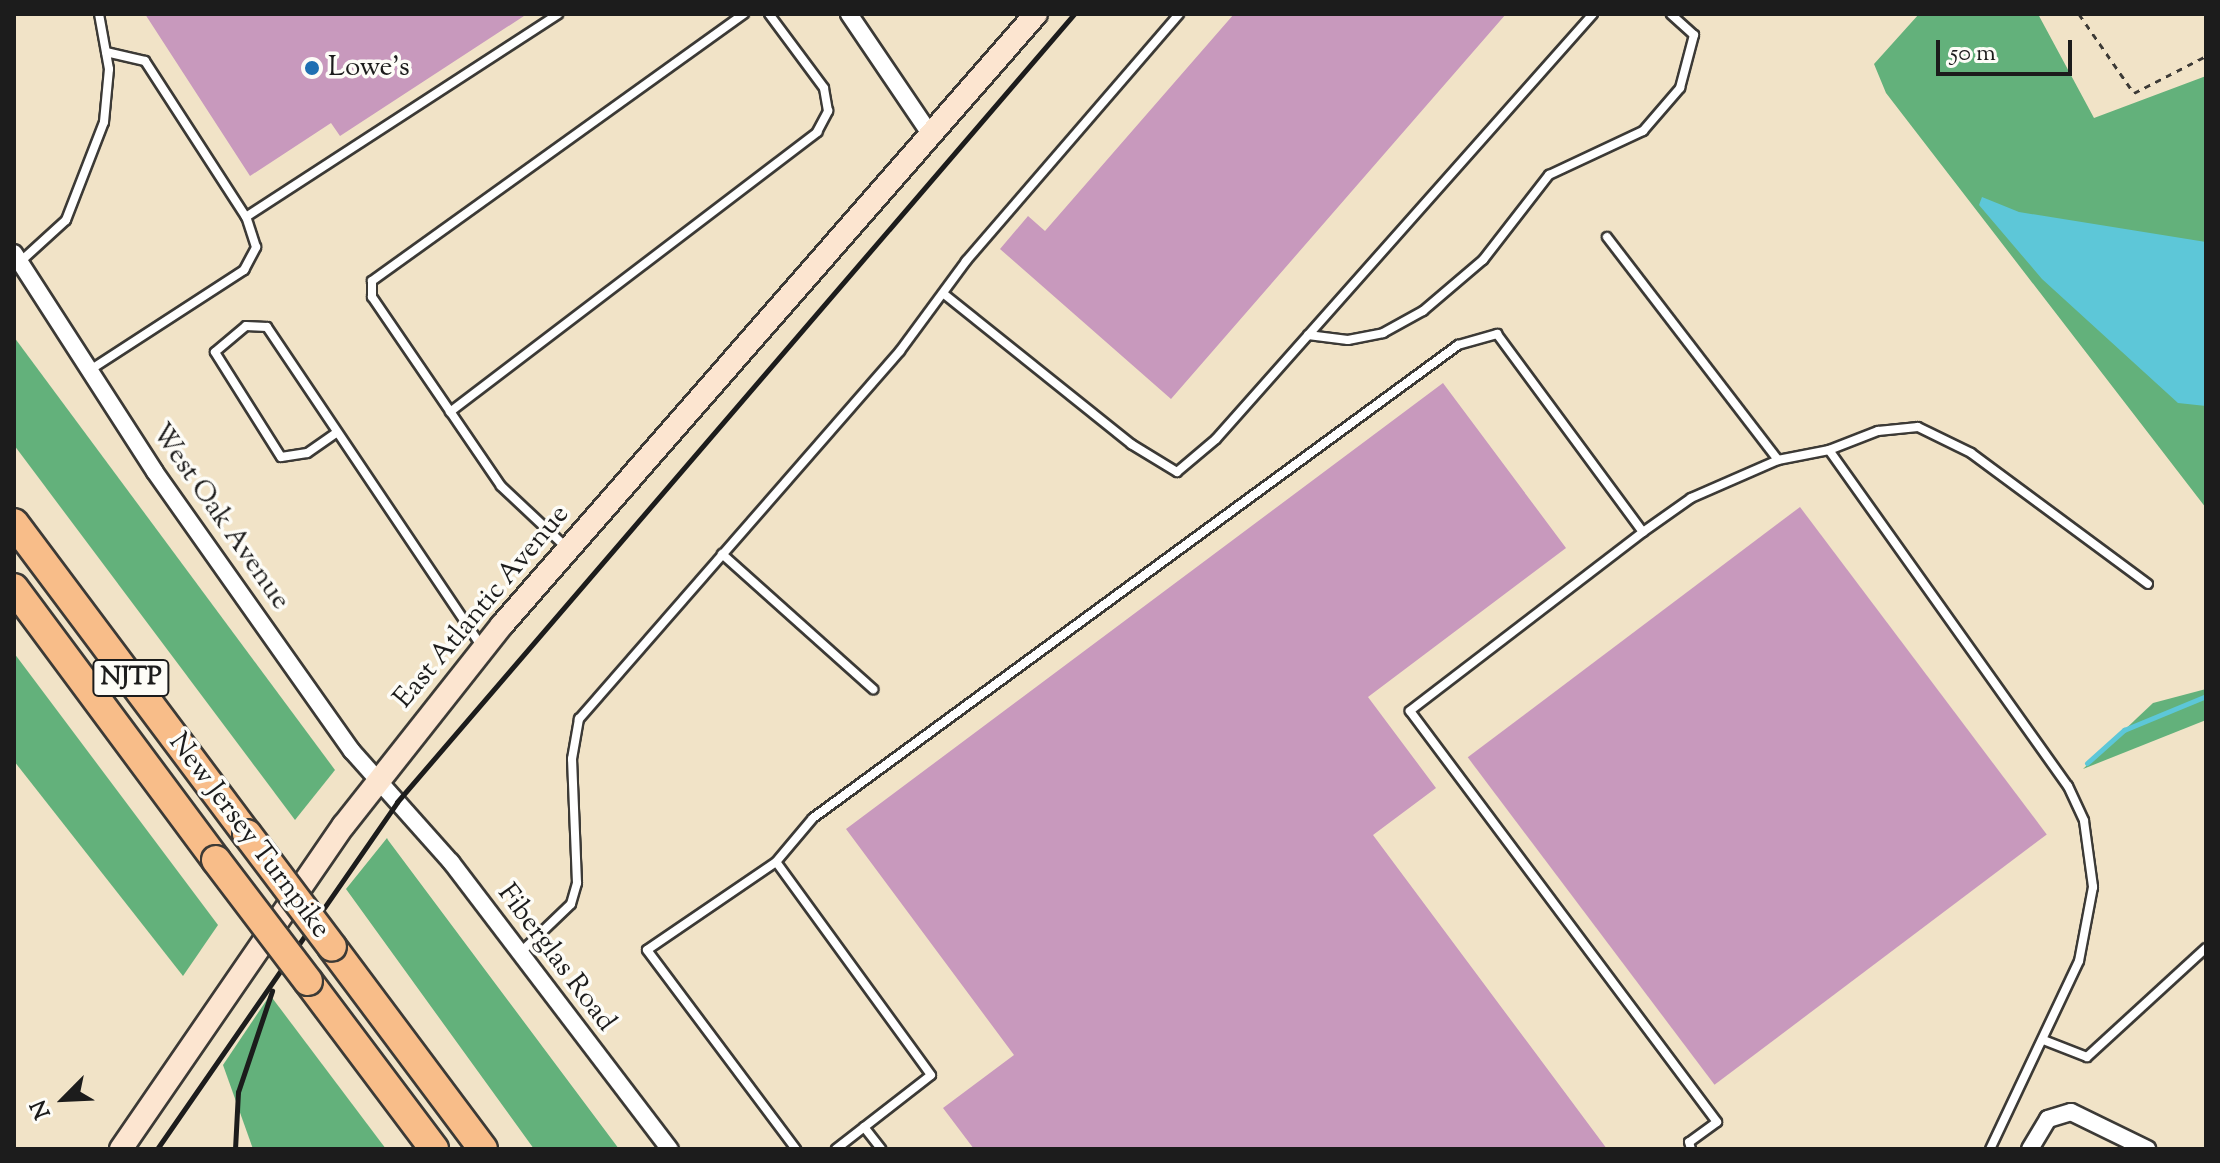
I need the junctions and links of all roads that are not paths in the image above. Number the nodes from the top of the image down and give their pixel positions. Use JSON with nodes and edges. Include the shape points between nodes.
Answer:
{"nodes":[{"id":1,"x":99,"y":14,"type":"edge"},
{"id":2,"x":558,"y":14,"type":"edge"},
{"id":3,"x":744,"y":14,"type":"edge"},
{"id":4,"x":769,"y":14,"type":"edge"},
{"id":5,"x":849,"y":14,"type":"edge"},
{"id":6,"x":1036,"y":14,"type":"edge"},
{"id":7,"x":1179,"y":14,"type":"edge"},
{"id":8,"x":1593,"y":14,"type":"edge"},
{"id":9,"x":1671,"y":14,"type":"edge"},
{"id":10,"x":106,"y":52,"type":"junction"},
{"id":11,"x":931,"y":135,"type":"junction"},
{"id":12,"x":246,"y":217,"type":"junction"},
{"id":13,"x":1607,"y":237,"type":"dead end"},
{"id":14,"x":17,"y":257,"type":"edge"},
{"id":15,"x":944,"y":294,"type":"junction"},
{"id":16,"x":1308,"y":335,"type":"junction"},
{"id":17,"x":90,"y":370,"type":"junction"},
{"id":18,"x":450,"y":412,"type":"junction"},
{"id":19,"x":336,"y":433,"type":"junction"},
{"id":20,"x":1829,"y":450,"type":"junction"},
{"id":21,"x":1778,"y":460,"type":"junction"},
{"id":22,"x":14,"y":523,"type":"edge"},
{"id":23,"x":1643,"y":532,"type":"junction"},
{"id":24,"x":568,"y":549,"type":"junction"},
{"id":25,"x":722,"y":554,"type":"junction"},
{"id":26,"x":2148,"y":584,"type":"dead end"},
{"id":27,"x":14,"y":588,"type":"edge"},
{"id":28,"x":483,"y":648,"type":"junction"},
{"id":29,"x":873,"y":689,"type":"dead end"},
{"id":30,"x":378,"y":781,"type":"junction"},
{"id":31,"x":397,"y":802,"type":"joint"},
{"id":32,"x":776,"y":862,"type":"junction"},
{"id":33,"x":2206,"y":948,"type":"edge"},
{"id":34,"x":520,"y":953,"type":"junction"},
{"id":35,"x":2046,"y":1041,"type":"junction"},
{"id":36,"x":864,"y":1127,"type":"junction"},
{"id":37,"x":121,"y":1149,"type":"edge"},
{"id":38,"x":434,"y":1149,"type":"edge"},
{"id":39,"x":483,"y":1149,"type":"edge"},
{"id":40,"x":670,"y":1149,"type":"edge"},
{"id":41,"x":796,"y":1149,"type":"edge"},
{"id":42,"x":836,"y":1149,"type":"edge"},
{"id":43,"x":881,"y":1149,"type":"edge"},
{"id":44,"x":1691,"y":1149,"type":"edge"},
{"id":45,"x":1990,"y":1149,"type":"edge"},
{"id":46,"x":2030,"y":1149,"type":"edge"},
{"id":47,"x":2147,"y":1149,"type":"edge"}],
"edges":[{"from":1,"to":10,"type":"lane"},
{"from":2,"to":12,"type":"lane"},
{"from":3,"to":18,"type":"lane","via":[[372,281],[372,297]]},
{"from":4,"to":18,"type":"lane","via":[[824,88],[828,111],[817,132]]},
{"from":5,"to":11,"type":"street"},
{"from":6,"to":11,"type":"street","name":"East Atlantic Avenue"},
{"from":7,"to":15,"type":"lane"},
{"from":8,"to":16,"type":"lane"},
{"from":9,"to":16,"type":"lane","via":[[1694,35],[1680,88],[1643,131],[1549,175],[1483,260],[1423,311],[1383,333],[1348,340]]},
{"from":10,"to":12,"type":"lane","via":[[145,61]]},
{"from":10,"to":14,"type":"lane","via":[[104,122],[66,220]]},
{"from":11,"to":24,"type":"street","name":"East Atlantic Avenue"},
{"from":12,"to":17,"type":"lane","via":[[256,247],[244,270]]},
{"from":13,"to":21,"type":"lane"},
{"from":14,"to":17,"type":"street","name":"West Oak Avenue"},
{"from":15,"to":16,"type":"lane","via":[[1131,444],[1177,472],[1216,439]]},
{"from":15,"to":25,"type":"lane"},
{"from":17,"to":30,"type":"street","name":"West Oak Avenue"},
{"from":18,"to":24,"type":"lane","via":[[501,486]]},
{"from":19,"to":19,"type":"lane","via":[[267,327],[246,326],[215,352],[281,457],[307,453]]},
{"from":19,"to":28,"type":"lane"},
{"from":20,"to":21,"type":"lane"},
{"from":20,"to":26,"type":"lane","via":[[1878,431],[1918,427],[1971,453]]},
{"from":20,"to":35,"type":"lane","via":[[2068,786],[2084,821],[2092,847],[2089,925]]},
{"from":21,"to":23,"type":"lane","via":[[1691,498]]},
{"from":22,"to":39,"type":"highway","name":"New Jersey Turnpike","number":"NJTP","bridge":true},
{"from":23,"to":32,"type":"lane","via":[[1497,334],[1482,334],[813,818]]},
{"from":23,"to":44,"type":"lane","via":[[1410,711],[1717,1122],[1689,1142]]},
{"from":24,"to":28,"type":"street","name":"East Atlantic Avenue"},
{"from":25,"to":29,"type":"lane"},
{"from":25,"to":34,"type":"lane","via":[[579,719],[572,759],[577,883],[571,904]]},
{"from":27,"to":38,"type":"highway","name":"New Jersey Turnpike","number":"NJTP","bridge":true},
{"from":28,"to":30,"type":"street","name":"East Atlantic Avenue"},
{"from":30,"to":31,"type":"street","name":"West Oak Avenue"},
{"from":30,"to":37,"type":"street","name":"East Atlantic Avenue"},
{"from":31,"to":34,"type":"street","name":"Fiberglas Road"},
{"from":32,"to":36,"type":"lane","via":[[931,1075]]},
{"from":32,"to":41,"type":"lane","via":[[647,950]]},
{"from":33,"to":35,"type":"lane","via":[[2087,1057]]},
{"from":34,"to":40,"type":"street","name":"Fiberglas Road"},
{"from":35,"to":45,"type":"lane"},
{"from":36,"to":42,"type":"lane"},
{"from":36,"to":43,"type":"lane"},
{"from":46,"to":47,"type":"street","via":[[2043,1124],[2071,1112]]}]}
